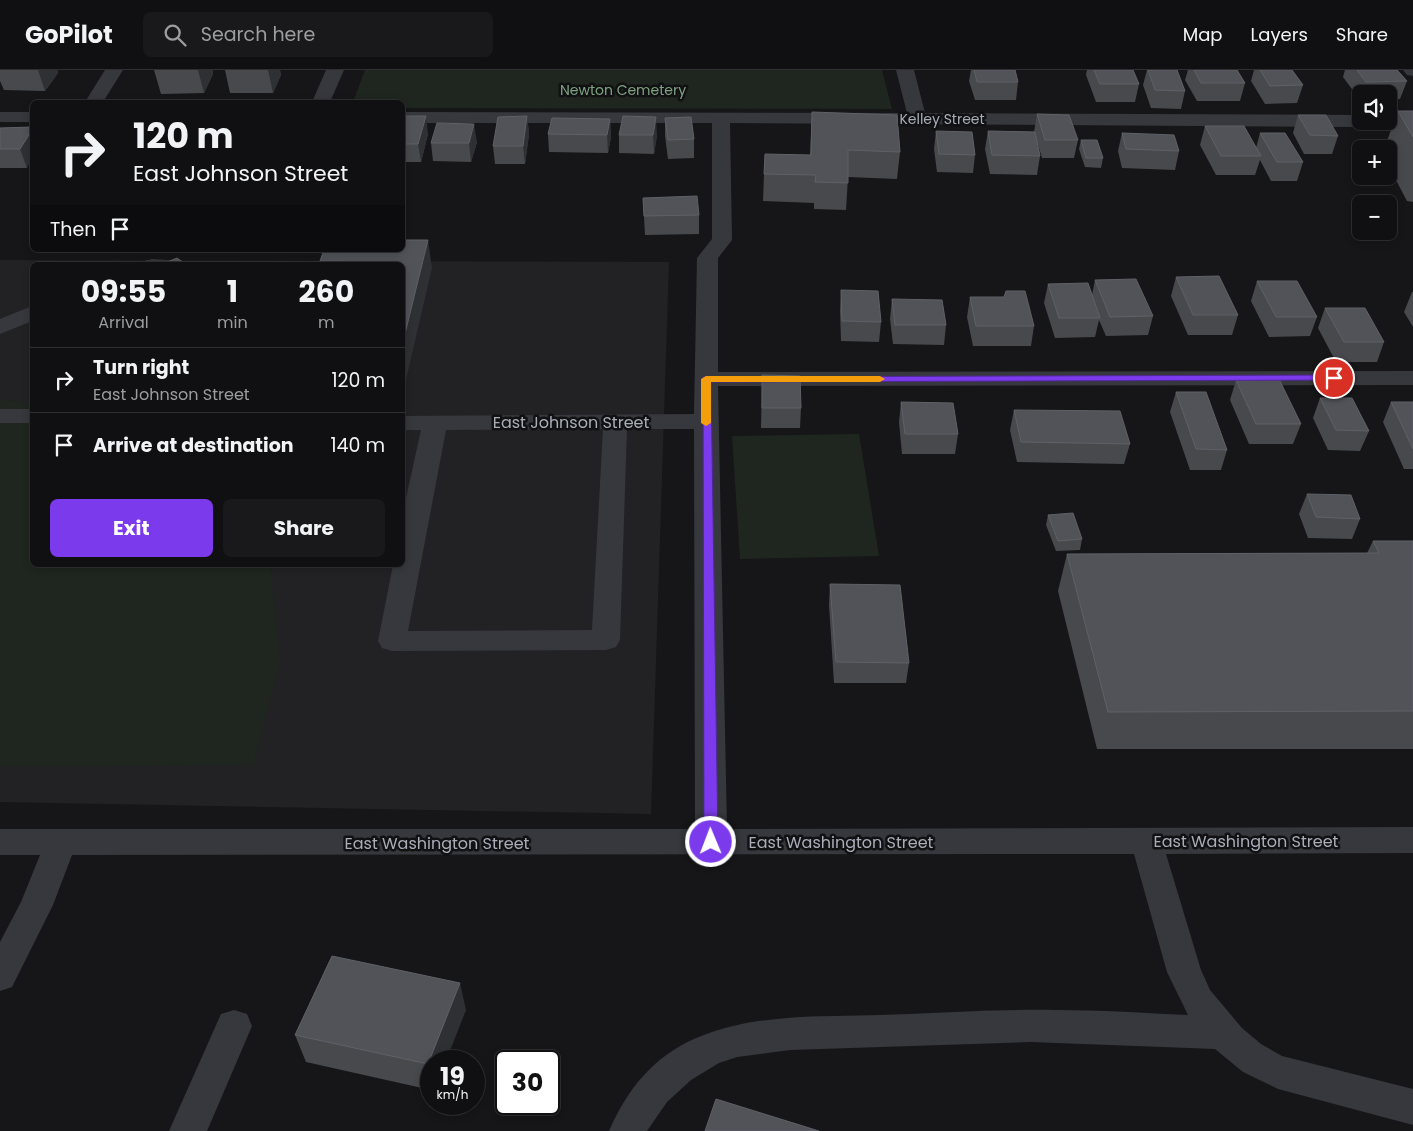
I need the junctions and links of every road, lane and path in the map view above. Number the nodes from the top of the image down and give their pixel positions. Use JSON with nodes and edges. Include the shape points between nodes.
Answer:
{"nodes":[{"id":1,"x":114,"y":70,"type":"edge"},
{"id":2,"x":335,"y":70,"type":"edge"},
{"id":3,"x":905,"y":70,"type":"edge"},
{"id":4,"x":95,"y":100,"type":"edge"},
{"id":5,"x":322,"y":100,"type":"edge"},
{"id":6,"x":0,"y":117,"type":"edge"},
{"id":7,"x":30,"y":117,"type":"edge"},
{"id":8,"x":405,"y":117,"type":"edge"},
{"id":9,"x":720,"y":117,"type":"junction"},
{"id":10,"x":918,"y":120,"type":"junction"},
{"id":11,"x":1352,"y":121,"type":"edge"},
{"id":12,"x":1397,"y":121,"type":"edge"},
{"id":13,"x":1413,"y":121,"type":"edge"},
{"id":14,"x":30,"y":314,"type":"edge"},
{"id":15,"x":0,"y":327,"type":"edge"},
{"id":16,"x":1413,"y":378,"type":"edge"},
{"id":17,"x":706,"y":379,"type":"junction"},
{"id":18,"x":0,"y":416,"type":"edge"},
{"id":19,"x":30,"y":416,"type":"edge"},
{"id":20,"x":706,"y":421,"type":"junction"},
{"id":21,"x":615,"y":422,"type":"junction"},
{"id":22,"x":405,"y":423,"type":"edge"},
{"id":23,"x":436,"y":423,"type":"junction"},
{"id":24,"x":412,"y":487,"type":"edge"},
{"id":25,"x":405,"y":541,"type":"edge"},
{"id":26,"x":402,"y":567,"type":"edge"},
{"id":27,"x":1413,"y":840,"type":"edge"},
{"id":28,"x":1146,"y":841,"type":"junction"},
{"id":29,"x":0,"y":842,"type":"edge"},
{"id":30,"x":61,"y":842,"type":"junction"},
{"id":31,"x":711,"y":842,"type":"junction"},
{"id":32,"x":0,"y":976,"type":"edge"},
{"id":33,"x":234,"y":1026,"type":"dead end"},
{"id":34,"x":1224,"y":1033,"type":"junction"},
{"id":35,"x":1413,"y":1107,"type":"edge"},
{"id":36,"x":188,"y":1131,"type":"edge"},
{"id":37,"x":628,"y":1131,"type":"edge"}],
"edges":[{"from":1,"to":4,"type":"street"},
{"from":2,"to":5,"type":"street"},
{"from":3,"to":10,"type":"street"},
{"from":6,"to":7,"type":"street"},
{"from":8,"to":9,"type":"street","name":"Kelley Street"},
{"from":9,"to":10,"type":"street","name":"Kelley Street"},
{"from":9,"to":17,"type":"street","via":[[722,240],[708,258]]},
{"from":10,"to":11,"type":"street","name":"Kelley Street"},
{"from":12,"to":13,"type":"street"},
{"from":14,"to":15,"type":"street"},
{"from":16,"to":17,"type":"street"},
{"from":17,"to":20,"type":"street"},
{"from":18,"to":19,"type":"street"},
{"from":20,"to":21,"type":"street","name":"East Johnson Street"},
{"from":20,"to":31,"type":"street"},
{"from":21,"to":23,"type":"street","name":"East Johnson Street"},
{"from":21,"to":26,"type":"street","via":[[606,640],[392,642]]},
{"from":22,"to":23,"type":"street","name":"East Johnson Street"},
{"from":23,"to":24,"type":"street"},
{"from":24,"to":25,"type":"street"},
{"from":27,"to":28,"type":"street","name":"East Washington Street"},
{"from":28,"to":31,"type":"street","name":"East Washington Street"},
{"from":28,"to":34,"type":"street","via":[[1184,972],[1198,1001]]},
{"from":29,"to":30,"type":"street","name":"East Washington Street"},
{"from":30,"to":31,"type":"street","name":"East Washington Street"},
{"from":30,"to":32,"type":"street","via":[[36,905]]},
{"from":33,"to":36,"type":"street"},
{"from":34,"to":35,"type":"street","via":[[1239,1049],[1278,1072]]},
{"from":34,"to":37,"type":"street","via":[[1033,1026],[747,1039],[723,1044],[680,1066],[644,1101]]}]}
